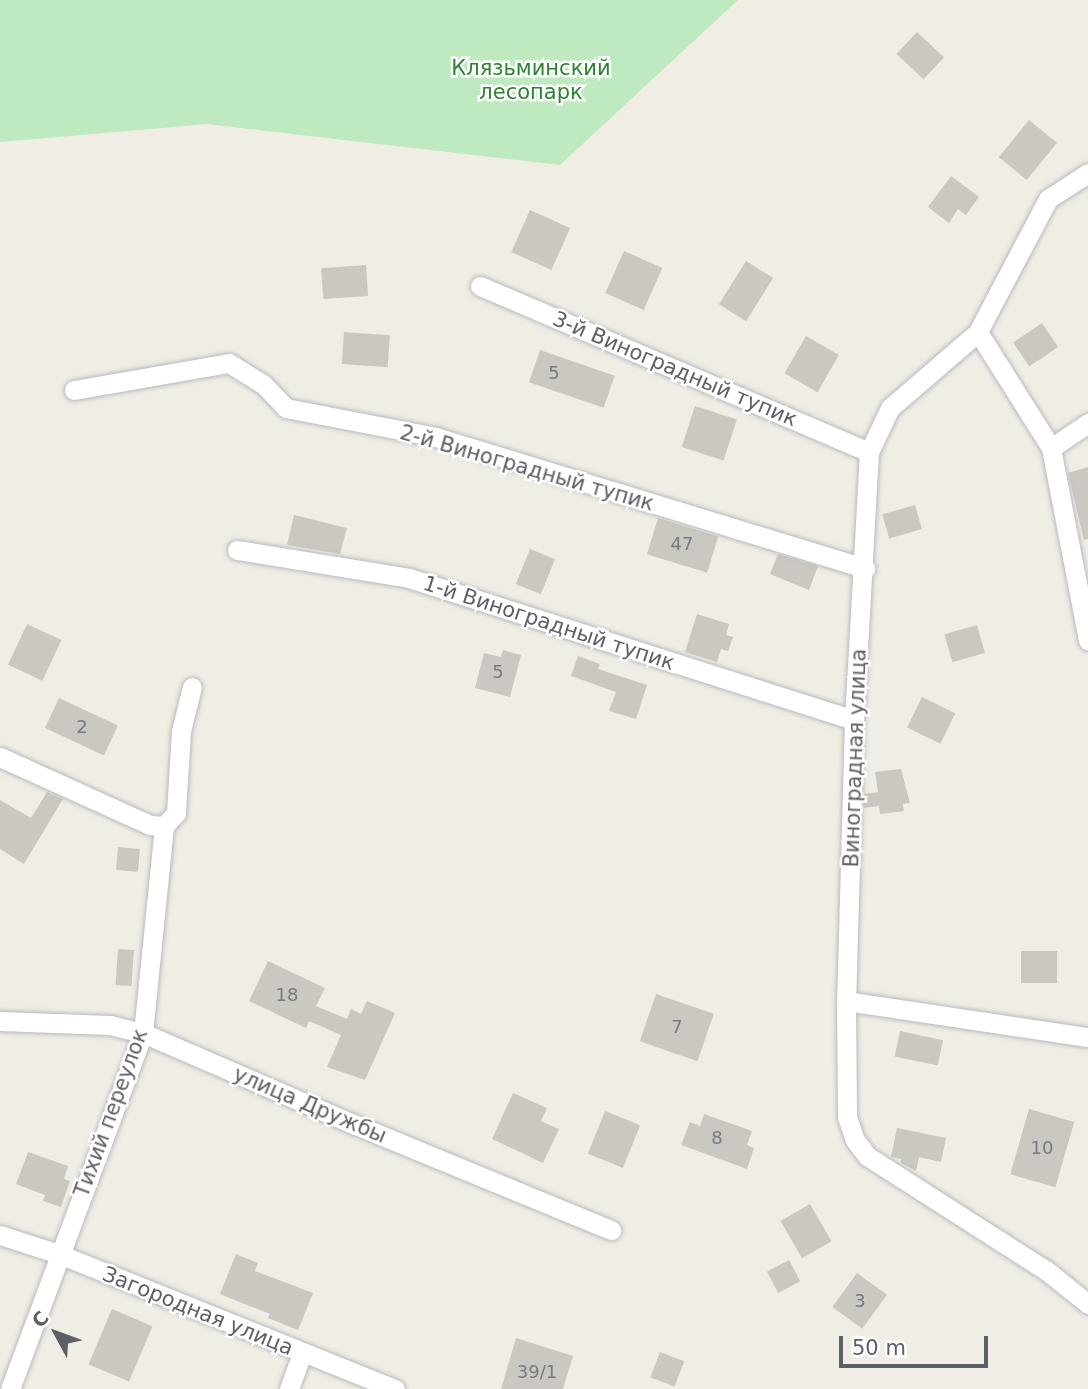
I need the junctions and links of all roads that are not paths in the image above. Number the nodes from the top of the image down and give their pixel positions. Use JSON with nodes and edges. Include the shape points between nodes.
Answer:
{"nodes":[{"id":1,"x":1088,"y":173,"type":"edge"},
{"id":2,"x":480,"y":286,"type":"dead end"},
{"id":3,"x":978,"y":332,"type":"junction"},
{"id":4,"x":74,"y":390,"type":"dead end"},
{"id":5,"x":1088,"y":423,"type":"edge"},
{"id":6,"x":1051,"y":449,"type":"junction"},
{"id":7,"x":870,"y":452,"type":"junction"},
{"id":8,"x":237,"y":550,"type":"dead end"},
{"id":9,"x":865,"y":568,"type":"junction"},
{"id":10,"x":1084,"y":589,"type":"edge"},
{"id":11,"x":1088,"y":640,"type":"edge"},
{"id":12,"x":192,"y":687,"type":"dead end"},
{"id":13,"x":855,"y":720,"type":"junction"},
{"id":14,"x":0,"y":757,"type":"edge"},
{"id":15,"x":164,"y":826,"type":"junction"},
{"id":16,"x":846,"y":1001,"type":"junction"},
{"id":17,"x":0,"y":1021,"type":"edge"},
{"id":18,"x":143,"y":1033,"type":"junction"},
{"id":19,"x":1088,"y":1037,"type":"edge"},
{"id":20,"x":611,"y":1230,"type":"dead end"},
{"id":21,"x":0,"y":1235,"type":"edge"},
{"id":22,"x":59,"y":1254,"type":"junction"},
{"id":23,"x":1088,"y":1304,"type":"edge"},
{"id":24,"x":302,"y":1353,"type":"junction"},
{"id":25,"x":10,"y":1389,"type":"edge"},
{"id":26,"x":289,"y":1389,"type":"edge"},
{"id":27,"x":395,"y":1389,"type":"edge"}],
"edges":[{"from":1,"to":3,"type":"street","name":"Виноградная улица","via":[[1048,198]]},
{"from":2,"to":7,"type":"street","name":"3-й Виноградный тупик"},
{"from":3,"to":6,"type":"street"},
{"from":3,"to":7,"type":"street","name":"Виноградная улица","via":[[890,408]]},
{"from":4,"to":9,"type":"street","name":"2-й Виноградный тупик","via":[[229,363],[263,384],[286,408],[436,437]]},
{"from":5,"to":6,"type":"street"},
{"from":6,"to":10,"type":"street"},
{"from":7,"to":9,"type":"street","name":"Виноградная улица"},
{"from":8,"to":13,"type":"street","name":"1-й Виноградный тупик","via":[[409,578]]},
{"from":9,"to":13,"type":"street","name":"Виноградная улица"},
{"from":10,"to":11,"type":"street"},
{"from":12,"to":15,"type":"street","name":"Тихий переулок","via":[[181,731],[176,813]]},
{"from":13,"to":16,"type":"street","name":"Виноградная улица"},
{"from":14,"to":15,"type":"street","via":[[150,825]]},
{"from":15,"to":18,"type":"street","name":"Тихий переулок"},
{"from":16,"to":19,"type":"street"},
{"from":16,"to":23,"type":"street","name":"Виноградная улица","via":[[847,1117],[867,1156],[1047,1271]]},
{"from":17,"to":18,"type":"street","name":"улица Дружбы","via":[[110,1025]]},
{"from":18,"to":20,"type":"street","name":"улица Дружбы"},
{"from":18,"to":22,"type":"street","name":"Тихий переулок"},
{"from":21,"to":22,"type":"street","name":"Загородная улица"},
{"from":22,"to":24,"type":"street","name":"Загородная улица"},
{"from":22,"to":25,"type":"street","name":"Тихий переулок"},
{"from":24,"to":26,"type":"street"},
{"from":24,"to":27,"type":"street","name":"Загородная улица"}]}
